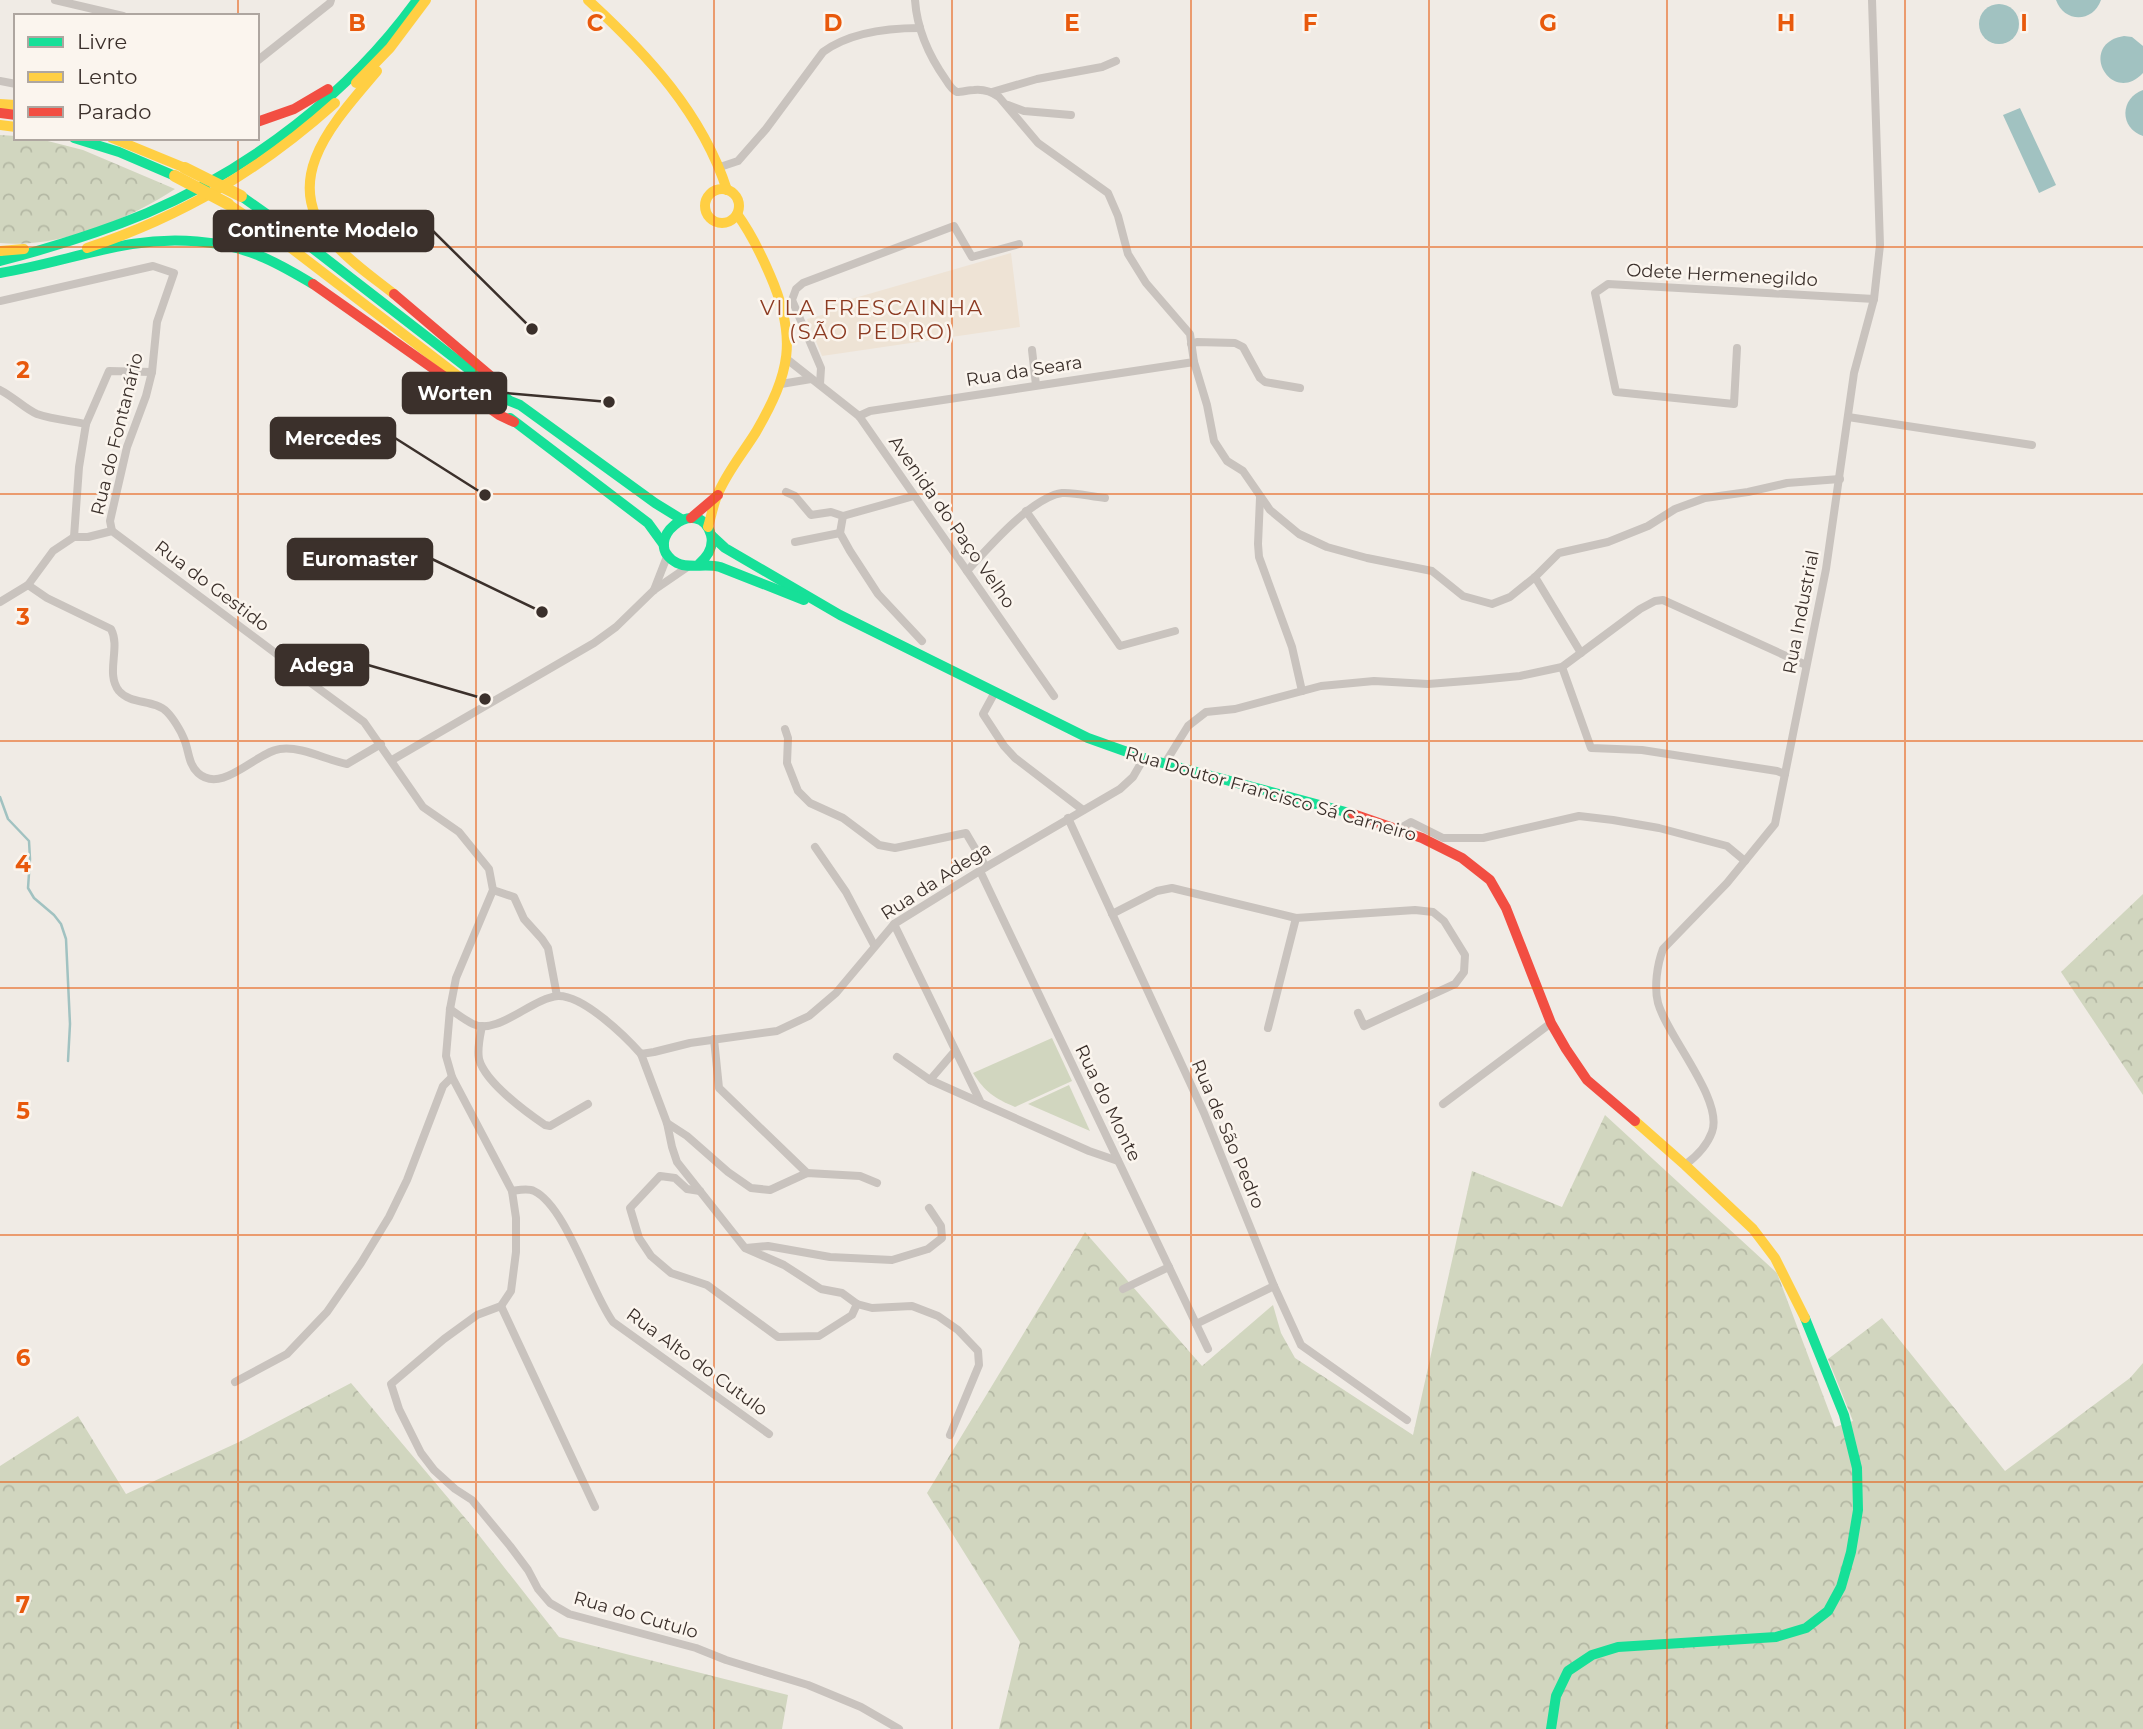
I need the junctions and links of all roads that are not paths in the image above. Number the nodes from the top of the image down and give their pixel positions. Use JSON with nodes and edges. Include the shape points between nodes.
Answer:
{"nodes":[{"id":1,"x":55,"y":0,"type":"edge"},
{"id":2,"x":331,"y":0,"type":"edge"},
{"id":3,"x":417,"y":0,"type":"edge"},
{"id":4,"x":426,"y":0,"type":"edge"},
{"id":5,"x":588,"y":0,"type":"edge"},
{"id":6,"x":915,"y":0,"type":"edge"},
{"id":7,"x":1872,"y":0,"type":"edge"},
{"id":8,"x":114,"y":14,"type":"edge"},
{"id":9,"x":920,"y":28,"type":"junction"},
{"id":10,"x":390,"y":48,"type":"junction"},
{"id":11,"x":259,"y":50,"type":"edge"},
{"id":12,"x":271,"y":50,"type":"junction"},
{"id":13,"x":259,"y":59,"type":"edge"},
{"id":14,"x":1116,"y":61,"type":"dead end"},
{"id":15,"x":342,"y":85,"type":"junction"},
{"id":16,"x":992,"y":92,"type":"junction"},
{"id":17,"x":1005,"y":104,"type":"junction"},
{"id":18,"x":1071,"y":115,"type":"dead end"},
{"id":19,"x":259,"y":122,"type":"edge"},
{"id":20,"x":80,"y":140,"type":"edge"},
{"id":21,"x":116,"y":140,"type":"edge"},
{"id":22,"x":720,"y":167,"type":"junction"},
{"id":23,"x":180,"y":172,"type":"junction"},
{"id":24,"x":727,"y":190,"type":"junction"},
{"id":25,"x":713,"y":192,"type":"junction"},
{"id":26,"x":737,"y":214,"type":"junction"},
{"id":27,"x":723,"y":223,"type":"junction"},
{"id":28,"x":752,"y":237,"type":"junction"},
{"id":29,"x":1019,"y":244,"type":"dead end"},
{"id":30,"x":0,"y":251,"type":"edge"},
{"id":31,"x":38,"y":252,"type":"junction"},
{"id":32,"x":0,"y":261,"type":"edge"},
{"id":33,"x":24,"y":269,"type":"junction"},
{"id":34,"x":0,"y":274,"type":"edge"},
{"id":35,"x":1874,"y":299,"type":"junction"},
{"id":36,"x":0,"y":300,"type":"edge"},
{"id":37,"x":1191,"y":344,"type":"junction"},
{"id":38,"x":1737,"y":348,"type":"dead end"},
{"id":39,"x":1032,"y":350,"type":"dead end"},
{"id":40,"x":788,"y":360,"type":"junction"},
{"id":41,"x":1194,"y":362,"type":"junction"},
{"id":42,"x":152,"y":372,"type":"junction"},
{"id":43,"x":811,"y":379,"type":"junction"},
{"id":44,"x":781,"y":384,"type":"junction"},
{"id":45,"x":820,"y":384,"type":"junction"},
{"id":46,"x":1037,"y":385,"type":"junction"},
{"id":47,"x":1300,"y":388,"type":"dead end"},
{"id":48,"x":0,"y":390,"type":"edge"},
{"id":49,"x":520,"y":405,"type":"junction"},
{"id":50,"x":859,"y":416,"type":"junction"},
{"id":51,"x":1849,"y":417,"type":"junction"},
{"id":52,"x":514,"y":422,"type":"junction"},
{"id":53,"x":86,"y":424,"type":"junction"},
{"id":54,"x":2032,"y":445,"type":"dead end"},
{"id":55,"x":1840,"y":479,"type":"junction"},
{"id":56,"x":786,"y":492,"type":"dead end"},
{"id":57,"x":718,"y":495,"type":"junction"},
{"id":58,"x":914,"y":496,"type":"junction"},
{"id":59,"x":1260,"y":496,"type":"junction"},
{"id":60,"x":1105,"y":498,"type":"dead end"},
{"id":61,"x":1026,"y":511,"type":"junction"},
{"id":62,"x":843,"y":516,"type":"junction"},
{"id":63,"x":686,"y":518,"type":"junction"},
{"id":64,"x":112,"y":531,"type":"junction"},
{"id":65,"x":710,"y":532,"type":"junction"},
{"id":66,"x":840,"y":533,"type":"junction"},
{"id":67,"x":74,"y":537,"type":"junction"},
{"id":68,"x":795,"y":542,"type":"dead end"},
{"id":69,"x":666,"y":549,"type":"junction"},
{"id":70,"x":694,"y":565,"type":"junction"},
{"id":71,"x":967,"y":571,"type":"junction"},
{"id":72,"x":1535,"y":577,"type":"junction"},
{"id":73,"x":28,"y":585,"type":"junction"},
{"id":74,"x":654,"y":590,"type":"junction"},
{"id":75,"x":0,"y":602,"type":"edge"},
{"id":76,"x":840,"y":615,"type":"junction"},
{"id":77,"x":1175,"y":631,"type":"dead end"},
{"id":78,"x":922,"y":641,"type":"dead end"},
{"id":79,"x":1581,"y":653,"type":"junction"},
{"id":80,"x":1806,"y":665,"type":"junction"},
{"id":81,"x":1562,"y":667,"type":"junction"},
{"id":82,"x":1302,"y":691,"type":"junction"},
{"id":83,"x":995,"y":692,"type":"junction"},
{"id":84,"x":1054,"y":696,"type":"dead end"},
{"id":85,"x":785,"y":729,"type":"dead end"},
{"id":86,"x":381,"y":744,"type":"junction"},
{"id":87,"x":1144,"y":758,"type":"junction"},
{"id":88,"x":392,"y":760,"type":"junction"},
{"id":89,"x":1165,"y":763,"type":"junction"},
{"id":90,"x":1785,"y":774,"type":"junction"},
{"id":91,"x":1083,"y":810,"type":"junction"},
{"id":92,"x":1068,"y":818,"type":"junction"},
{"id":93,"x":1399,"y":830,"type":"junction"},
{"id":94,"x":815,"y":847,"type":"dead end"},
{"id":95,"x":1745,"y":861,"type":"junction"},
{"id":96,"x":983,"y":869,"type":"junction"},
{"id":97,"x":493,"y":890,"type":"junction"},
{"id":98,"x":1112,"y":914,"type":"junction"},
{"id":99,"x":1296,"y":918,"type":"junction"},
{"id":100,"x":894,"y":924,"type":"junction"},
{"id":101,"x":874,"y":945,"type":"junction"},
{"id":102,"x":557,"y":996,"type":"junction"},
{"id":103,"x":450,"y":1009,"type":"junction"},
{"id":104,"x":1357,"y":1013,"type":"dead end"},
{"id":105,"x":1550,"y":1023,"type":"junction"},
{"id":106,"x":482,"y":1026,"type":"junction"},
{"id":107,"x":1268,"y":1028,"type":"dead end"},
{"id":108,"x":714,"y":1039,"type":"junction"},
{"id":109,"x":954,"y":1052,"type":"junction"},
{"id":110,"x":641,"y":1054,"type":"junction"},
{"id":111,"x":897,"y":1057,"type":"dead end"},
{"id":112,"x":452,"y":1077,"type":"junction"},
{"id":113,"x":930,"y":1080,"type":"junction"},
{"id":114,"x":981,"y":1103,"type":"junction"},
{"id":115,"x":588,"y":1104,"type":"dead end"},
{"id":116,"x":1443,"y":1104,"type":"dead end"},
{"id":117,"x":667,"y":1123,"type":"junction"},
{"id":118,"x":1118,"y":1161,"type":"junction"},
{"id":119,"x":1685,"y":1165,"type":"junction"},
{"id":120,"x":807,"y":1172,"type":"junction"},
{"id":121,"x":877,"y":1183,"type":"dead end"},
{"id":122,"x":512,"y":1191,"type":"junction"},
{"id":123,"x":700,"y":1191,"type":"junction"},
{"id":124,"x":929,"y":1208,"type":"dead end"},
{"id":125,"x":745,"y":1248,"type":"junction"},
{"id":126,"x":1169,"y":1267,"type":"junction"},
{"id":127,"x":1274,"y":1286,"type":"junction"},
{"id":128,"x":1123,"y":1289,"type":"dead end"},
{"id":129,"x":857,"y":1304,"type":"junction"},
{"id":130,"x":501,"y":1306,"type":"junction"},
{"id":131,"x":1196,"y":1324,"type":"junction"},
{"id":132,"x":1208,"y":1349,"type":"dead end"},
{"id":133,"x":235,"y":1382,"type":"dead end"},
{"id":134,"x":1407,"y":1420,"type":"dead end"},
{"id":135,"x":769,"y":1434,"type":"dead end"},
{"id":136,"x":950,"y":1435,"type":"dead end"},
{"id":137,"x":595,"y":1507,"type":"dead end"},
{"id":138,"x":899,"y":1729,"type":"edge"},
{"id":139,"x":1551,"y":1729,"type":"edge"}],
"edges":[{"from":1,"to":8,"type":"street"},
{"from":2,"to":12,"type":"street"},
{"from":3,"to":15,"type":"main road"},
{"from":4,"to":10,"type":"main road"},
{"from":5,"to":22,"type":"main road","via":[[673,89]]},
{"from":6,"to":9,"type":"street"},
{"from":7,"to":35,"type":"street","name":"Rua Industrial","via":[[1880,245]]},
{"from":9,"to":16,"type":"street","via":[[933,62],[953,89]]},
{"from":9,"to":22,"type":"street","via":[[876,31],[823,52],[738,161]]},
{"from":10,"to":33,"type":"main road","via":[[303,131],[239,177],[143,228]]},
{"from":10,"to":49,"type":"main road","via":[[387,59],[323,141],[311,166],[309,193],[316,219],[333,243],[515,396]]},
{"from":11,"to":12,"type":"street"},
{"from":12,"to":13,"type":"street"},
{"from":14,"to":16,"type":"street"},
{"from":15,"to":19,"type":"main road","via":[[282,116]]},
{"from":15,"to":31,"type":"main road","via":[[288,131],[186,196],[129,222]]},
{"from":16,"to":17,"type":"street"},
{"from":17,"to":18,"type":"street","via":[[1024,111]]},
{"from":17,"to":37,"type":"street","via":[[1038,143],[1108,193],[1128,254],[1146,283],[1190,334]]},
{"from":20,"to":23,"type":"main road"},
{"from":21,"to":23,"type":"main road"},
{"from":22,"to":24,"type":"main road"},
{"from":22,"to":25,"type":"main road"},
{"from":23,"to":49,"type":"main road","bridge":true,"via":[[240,196]]},
{"from":23,"to":52,"type":"main road","bridge":true,"via":[[274,235]]},
{"from":24,"to":25,"type":"main road"},
{"from":24,"to":26,"type":"main road","via":[[737,200]]},
{"from":25,"to":27,"type":"main road","via":[[706,201],[706,212]]},
{"from":26,"to":27,"type":"main road"},
{"from":26,"to":28,"type":"main road"},
{"from":27,"to":28,"type":"main road"},
{"from":28,"to":40,"type":"main road","via":[[783,306],[789,328]]},
{"from":29,"to":45,"type":"street","via":[[972,257],[954,226],[803,283],[792,300],[821,368]]},
{"from":30,"to":31,"type":"main road"},
{"from":31,"to":32,"type":"main road"},
{"from":33,"to":34,"type":"main road"},
{"from":33,"to":52,"type":"main road","via":[[165,241],[214,243],[260,256],[312,283]]},
{"from":35,"to":38,"type":"street","name":"Odete Hermenegildo","via":[[1608,285],[1595,293],[1616,392],[1734,404]]},
{"from":35,"to":51,"type":"street","name":"Rua Industrial","via":[[1854,373]]},
{"from":36,"to":42,"type":"street","name":"Rua do Fontanário","via":[[153,266],[174,273],[156,322]]},
{"from":37,"to":41,"type":"street"},
{"from":37,"to":47,"type":"street","via":[[1235,343],[1265,382]]},
{"from":39,"to":46,"type":"street"},
{"from":40,"to":43,"type":"street","name":"Avenida do Paço Velho"},
{"from":40,"to":44,"type":"main road"},
{"from":41,"to":46,"type":"street","name":"Rua da Seara"},
{"from":41,"to":59,"type":"street","via":[[1214,441]]},
{"from":42,"to":53,"type":"street","via":[[109,371]]},
{"from":42,"to":64,"type":"street","name":"Rua do Fontanário","via":[[127,447],[110,521]]},
{"from":43,"to":44,"type":"street"},
{"from":43,"to":45,"type":"street","name":"Avenida do Paço Velho"},
{"from":44,"to":57,"type":"main road"},
{"from":45,"to":50,"type":"street","name":"Avenida do Paço Velho"},
{"from":46,"to":50,"type":"street","name":"Rua da Seara"},
{"from":48,"to":53,"type":"street","via":[[40,415]]},
{"from":49,"to":63,"type":"main road","via":[[655,503]]},
{"from":50,"to":58,"type":"street","name":"Avenida do Paço Velho"},
{"from":51,"to":54,"type":"street"},
{"from":51,"to":55,"type":"street","name":"Rua Industrial"},
{"from":52,"to":69,"type":"main road","via":[[648,523]]},
{"from":53,"to":67,"type":"street"},
{"from":55,"to":72,"type":"street","via":[[1705,498],[1608,542],[1559,553]]},
{"from":55,"to":80,"type":"street","name":"Rua Industrial"},
{"from":56,"to":62,"type":"street","via":[[811,514]]},
{"from":57,"to":63,"type":"main road"},
{"from":57,"to":65,"type":"main road"},
{"from":58,"to":62,"type":"street"},
{"from":58,"to":71,"type":"street","name":"Avenida do Paço Velho"},
{"from":59,"to":72,"type":"street","via":[[1299,534],[1327,547],[1432,571],[1463,596],[1477,601],[1492,604],[1510,597]]},
{"from":59,"to":82,"type":"street","via":[[1259,557],[1292,647]]},
{"from":60,"to":61,"type":"street","via":[[1061,493]]},
{"from":61,"to":71,"type":"street"},
{"from":61,"to":77,"type":"street","via":[[1120,646]]},
{"from":62,"to":66,"type":"street"},
{"from":63,"to":65,"type":"main road","via":[[698,519]]},
{"from":63,"to":69,"type":"main road","via":[[668,529]]},
{"from":64,"to":67,"type":"street"},
{"from":64,"to":86,"type":"street","name":"Rua do Gestido","via":[[364,722]]},
{"from":65,"to":70,"type":"main road","via":[[710,552]]},
{"from":65,"to":76,"type":"main road","name":"Rua Doutor Francisco Sá Carneiro","via":[[725,548]]},
{"from":66,"to":68,"type":"street"},
{"from":66,"to":78,"type":"street","via":[[878,594]]},
{"from":67,"to":73,"type":"street","via":[[54,551]]},
{"from":69,"to":70,"type":"main road","via":[[677,563]]},
{"from":69,"to":74,"type":"street"},
{"from":70,"to":74,"type":"street"},
{"from":70,"to":76,"type":"main road","name":"Rua Doutor Francisco Sá Carneiro","via":[[717,566]]},
{"from":71,"to":84,"type":"street","name":"Avenida do Paço Velho"},
{"from":72,"to":79,"type":"street"},
{"from":73,"to":75,"type":"street"},
{"from":73,"to":86,"type":"street","via":[[111,629],[115,637],[113,676],[119,691],[167,712],[184,738],[191,763],[210,779],[222,778],[279,749],[347,764]]},
{"from":74,"to":88,"type":"street","via":[[594,643]]},
{"from":76,"to":83,"type":"main road","name":"Rua Doutor Francisco Sá Carneiro"},
{"from":79,"to":80,"type":"street","via":[[1640,609],[1663,600]]},
{"from":79,"to":81,"type":"street"},
{"from":80,"to":90,"type":"street","name":"Rua Industrial"},
{"from":81,"to":82,"type":"street","via":[[1479,680],[1428,684],[1374,681]]},
{"from":81,"to":90,"type":"street","via":[[1591,748],[1642,750]]},
{"from":82,"to":89,"type":"street","via":[[1206,712],[1188,726]]},
{"from":83,"to":87,"type":"main road","name":"Rua Doutor Francisco Sá Carneiro","via":[[1088,738]]},
{"from":83,"to":91,"type":"street","via":[[983,714],[1004,746]]},
{"from":85,"to":96,"type":"street","name":"Rua do Monte","via":[[787,763],[797,791],[810,803],[843,818],[879,845],[894,848],[966,833]]},
{"from":86,"to":88,"type":"street","name":"Rua do Gestido"},
{"from":87,"to":89,"type":"main road","name":"Rua Doutor Francisco Sá Carneiro"},
{"from":87,"to":91,"type":"street","name":"Rua da Adega","via":[[1120,789]]},
{"from":88,"to":97,"type":"street","via":[[423,807],[459,832],[489,869]]},
{"from":89,"to":93,"type":"main road","name":"Rua Doutor Francisco Sá Carneiro"},
{"from":90,"to":95,"type":"street","name":"Rua Industrial","via":[[1775,824]]},
{"from":91,"to":92,"type":"street","name":"Rua da Adega"},
{"from":92,"to":96,"type":"street","name":"Rua da Adega"},
{"from":92,"to":98,"type":"street","name":"Rua de São Pedro"},
{"from":93,"to":95,"type":"street","via":[[1411,822],[1443,838],[1483,838],[1579,816],[1695,836],[1727,846]]},
{"from":93,"to":105,"type":"main road","name":"Rua Doutor Francisco Sá Carneiro","via":[[1462,858],[1490,880],[1506,908]]},
{"from":94,"to":101,"type":"street"},
{"from":95,"to":119,"type":"street","name":"Rua Industrial","via":[[1660,957],[1656,984],[1662,1015],[1713,1110],[1713,1130],[1702,1151]]},
{"from":96,"to":100,"type":"street","name":"Rua da Adega"},
{"from":96,"to":118,"type":"street","name":"Rua do Monte"},
{"from":97,"to":102,"type":"street","via":[[514,897],[524,919],[548,948]]},
{"from":97,"to":103,"type":"street","via":[[456,978]]},
{"from":98,"to":99,"type":"street","via":[[1172,888]]},
{"from":98,"to":127,"type":"street","name":"Rua de São Pedro","via":[[1204,1113]]},
{"from":99,"to":104,"type":"street","via":[[1415,910],[1433,912],[1444,920],[1465,955],[1464,972],[1455,984],[1364,1026]]},
{"from":99,"to":107,"type":"street"},
{"from":100,"to":101,"type":"street","name":"Rua da Adega"},
{"from":100,"to":109,"type":"street"},
{"from":101,"to":108,"type":"street","name":"Rua da Adega","via":[[836,993],[809,1016],[777,1031]]},
{"from":102,"to":106,"type":"street"},
{"from":102,"to":110,"type":"street","via":[[597,1013]]},
{"from":103,"to":106,"type":"street"},
{"from":103,"to":112,"type":"street","via":[[446,1056]]},
{"from":105,"to":116,"type":"street"},
{"from":105,"to":119,"type":"main road","name":"Rua Doutor Francisco Sá Carneiro","via":[[1587,1080]]},
{"from":106,"to":115,"type":"street","via":[[480,1063],[508,1098],[550,1126]]},
{"from":108,"to":110,"type":"street","name":"Rua da Adega"},
{"from":108,"to":120,"type":"street","via":[[719,1088]]},
{"from":109,"to":113,"type":"street"},
{"from":109,"to":114,"type":"street"},
{"from":110,"to":117,"type":"street"},
{"from":111,"to":113,"type":"street"},
{"from":112,"to":122,"type":"street"},
{"from":112,"to":133,"type":"street","via":[[443,1086],[389,1217],[334,1302],[287,1354]]},
{"from":113,"to":114,"type":"street"},
{"from":114,"to":118,"type":"street"},
{"from":117,"to":120,"type":"street","via":[[751,1188],[770,1189]]},
{"from":117,"to":123,"type":"street","via":[[677,1161]]},
{"from":118,"to":126,"type":"street","name":"Rua do Monte"},
{"from":119,"to":139,"type":"main road","name":"Rua Doutor Francisco Sá Carneiro","via":[[1753,1229],[1776,1258],[1799,1303],[1844,1415],[1857,1468],[1858,1510],[1851,1552],[1828,1611],[1806,1628],[1776,1637],[1618,1647],[1592,1655],[1568,1671],[1556,1696]]},
{"from":120,"to":121,"type":"street","via":[[860,1176]]},
{"from":122,"to":130,"type":"street","via":[[516,1252],[511,1291]]},
{"from":122,"to":135,"type":"street","name":"Rua Alto do Cutulo","via":[[531,1189],[547,1199],[613,1322]]},
{"from":123,"to":125,"type":"street"},
{"from":123,"to":129,"type":"street","via":[[660,1176],[630,1208],[650,1256],[671,1273],[707,1285],[778,1338],[819,1336],[852,1315]]},
{"from":124,"to":125,"type":"street","via":[[941,1226],[942,1238],[928,1249],[892,1259],[830,1257],[768,1246]]},
{"from":125,"to":129,"type":"street"},
{"from":126,"to":128,"type":"street"},
{"from":126,"to":131,"type":"street","name":"Rua do Monte"},
{"from":127,"to":131,"type":"street"},
{"from":127,"to":134,"type":"street","name":"Rua de São Pedro","via":[[1301,1345]]},
{"from":129,"to":136,"type":"street","via":[[912,1306],[938,1316],[978,1350],[979,1365]]},
{"from":130,"to":137,"type":"street"},
{"from":130,"to":138,"type":"street","name":"Rua do Cutulo","via":[[477,1315],[391,1384],[421,1453],[434,1470],[472,1500],[550,1603],[569,1614],[696,1647],[808,1685]]},
{"from":131,"to":132,"type":"street","name":"Rua do Monte"}]}
